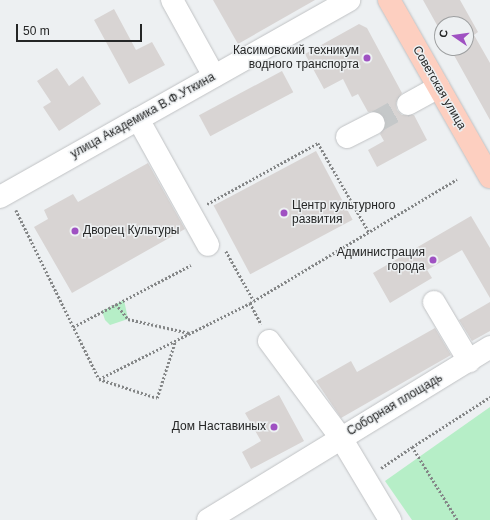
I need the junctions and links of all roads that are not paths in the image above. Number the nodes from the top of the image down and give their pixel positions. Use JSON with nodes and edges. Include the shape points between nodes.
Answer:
{"nodes":[{"id":1,"x":172,"y":0,"type":"edge"},
{"id":2,"x":349,"y":0,"type":"edge"},
{"id":3,"x":389,"y":0,"type":"edge"},
{"id":4,"x":214,"y":76,"type":"junction"},
{"id":5,"x":439,"y":88,"type":"junction"},
{"id":6,"x":408,"y":104,"type":"tunnel mouth"},
{"id":7,"x":138,"y":119,"type":"junction"},
{"id":8,"x":374,"y":123,"type":"tunnel mouth"},
{"id":9,"x":347,"y":137,"type":"dead end"},
{"id":10,"x":490,"y":177,"type":"edge"},
{"id":11,"x":8,"y":204,"type":"edge"},
{"id":12,"x":216,"y":246,"type":"road end"},
{"id":13,"x":434,"y":302,"type":"dead end"},
{"id":14,"x":269,"y":341,"type":"road end"},
{"id":15,"x":490,"y":348,"type":"edge"},
{"id":16,"x":469,"y":361,"type":"junction"},
{"id":17,"x":341,"y":438,"type":"junction"},
{"id":18,"x":208,"y":520,"type":"edge"},
{"id":19,"x":390,"y":520,"type":"edge"}],
"edges":[{"from":1,"to":4,"type":"street"},
{"from":2,"to":4,"type":"street","name":"улица Академика В.Ф.Уткина"},
{"from":3,"to":5,"type":"main road","name":"Советская улица"},
{"from":4,"to":7,"type":"street","name":"улица Академика В.Ф.Уткина"},
{"from":5,"to":6,"type":"street"},
{"from":5,"to":10,"type":"main road","name":"Советская улица"},
{"from":7,"to":11,"type":"street","name":"улица Академика В.Ф.Уткина"},
{"from":7,"to":12,"type":"street"},
{"from":8,"to":9,"type":"street"},
{"from":13,"to":16,"type":"street"},
{"from":14,"to":17,"type":"street"},
{"from":15,"to":16,"type":"street","name":"Соборная площадь"},
{"from":16,"to":17,"type":"street","name":"Соборная площадь"},
{"from":17,"to":18,"type":"street"},
{"from":17,"to":19,"type":"street","name":"Соборная площадь"}]}
